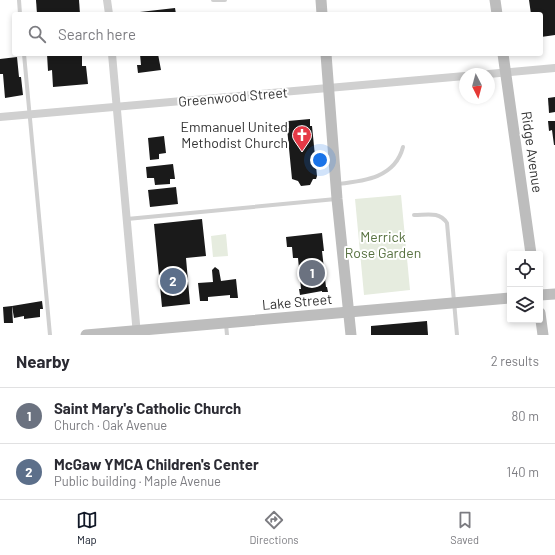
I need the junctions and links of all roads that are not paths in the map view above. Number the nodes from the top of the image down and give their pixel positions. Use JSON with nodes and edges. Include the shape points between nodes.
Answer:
{"nodes":[{"id":1,"x":19,"y":0,"type":"edge"},
{"id":2,"x":108,"y":0,"type":"edge"},
{"id":3,"x":213,"y":0,"type":"edge"},
{"id":4,"x":225,"y":0,"type":"edge"},
{"id":5,"x":321,"y":0,"type":"edge"},
{"id":6,"x":495,"y":0,"type":"edge"},
{"id":7,"x":20,"y":12,"type":"edge"},
{"id":8,"x":109,"y":12,"type":"edge"},
{"id":9,"x":322,"y":12,"type":"edge"},
{"id":10,"x":497,"y":12,"type":"edge"},
{"id":11,"x":24,"y":56,"type":"edge"},
{"id":12,"x":112,"y":56,"type":"edge"},
{"id":13,"x":326,"y":56,"type":"edge"},
{"id":14,"x":503,"y":56,"type":"edge"},
{"id":15,"x":555,"y":68,"type":"edge"},
{"id":16,"x":506,"y":73,"type":"junction"},
{"id":17,"x":495,"y":74,"type":"edge"},
{"id":18,"x":459,"y":77,"type":"edge"},
{"id":19,"x":330,"y":88,"type":"junction"},
{"id":20,"x":116,"y":107,"type":"junction"},
{"id":21,"x":29,"y":114,"type":"junction"},
{"id":22,"x":0,"y":117,"type":"edge"},
{"id":23,"x":403,"y":147,"type":"dead end"},
{"id":24,"x":336,"y":184,"type":"junction"},
{"id":25,"x":337,"y":199,"type":"junction"},
{"id":26,"x":414,"y":215,"type":"dead end"},
{"id":27,"x":127,"y":219,"type":"junction"},
{"id":28,"x":532,"y":251,"type":"edge"},
{"id":29,"x":555,"y":294,"type":"edge"},
{"id":30,"x":543,"y":295,"type":"edge"},
{"id":31,"x":507,"y":298,"type":"edge"},
{"id":32,"x":455,"y":303,"type":"junction"},
{"id":33,"x":349,"y":312,"type":"junction"},
{"id":34,"x":541,"y":323,"type":"edge"},
{"id":35,"x":226,"y":324,"type":"junction"},
{"id":36,"x":137,"y":333,"type":"edge"},
{"id":37,"x":50,"y":335,"type":"edge"},
{"id":38,"x":86,"y":335,"type":"edge"},
{"id":39,"x":227,"y":335,"type":"edge"},
{"id":40,"x":351,"y":335,"type":"edge"},
{"id":41,"x":457,"y":335,"type":"edge"},
{"id":42,"x":543,"y":335,"type":"edge"}],
"edges":[{"from":1,"to":7,"type":"lane"},
{"from":2,"to":8,"type":"street"},
{"from":3,"to":4,"type":"lane"},
{"from":5,"to":9,"type":"street"},
{"from":6,"to":10,"type":"street"},
{"from":11,"to":21,"type":"lane"},
{"from":12,"to":20,"type":"street"},
{"from":13,"to":19,"type":"street"},
{"from":14,"to":16,"type":"street","name":"Ridge Avenue"},
{"from":15,"to":16,"type":"street"},
{"from":16,"to":17,"type":"street"},
{"from":16,"to":28,"type":"street","name":"Ridge Avenue"},
{"from":18,"to":19,"type":"street","name":"Greenwood Street"},
{"from":19,"to":20,"type":"street","name":"Greenwood Street"},
{"from":19,"to":24,"type":"street"},
{"from":20,"to":21,"type":"street","name":"Greenwood Street"},
{"from":20,"to":27,"type":"street"},
{"from":21,"to":22,"type":"street","name":"Greenwood Street"},
{"from":21,"to":37,"type":"lane"},
{"from":23,"to":24,"type":"lane","via":[[398,161],[379,175],[359,182]]},
{"from":24,"to":25,"type":"street"},
{"from":25,"to":27,"type":"lane"},
{"from":25,"to":33,"type":"street"},
{"from":26,"to":32,"type":"lane","via":[[434,214],[447,224]]},
{"from":27,"to":36,"type":"street"},
{"from":29,"to":30,"type":"street"},
{"from":31,"to":32,"type":"street","name":"Lake Street"},
{"from":32,"to":33,"type":"street","name":"Lake Street"},
{"from":32,"to":41,"type":"lane"},
{"from":33,"to":35,"type":"street","name":"Lake Street"},
{"from":33,"to":40,"type":"street"},
{"from":34,"to":42,"type":"street"},
{"from":35,"to":36,"type":"street","name":"Lake Street"},
{"from":35,"to":39,"type":"lane"},
{"from":36,"to":38,"type":"street","name":"Lake Street"}]}
